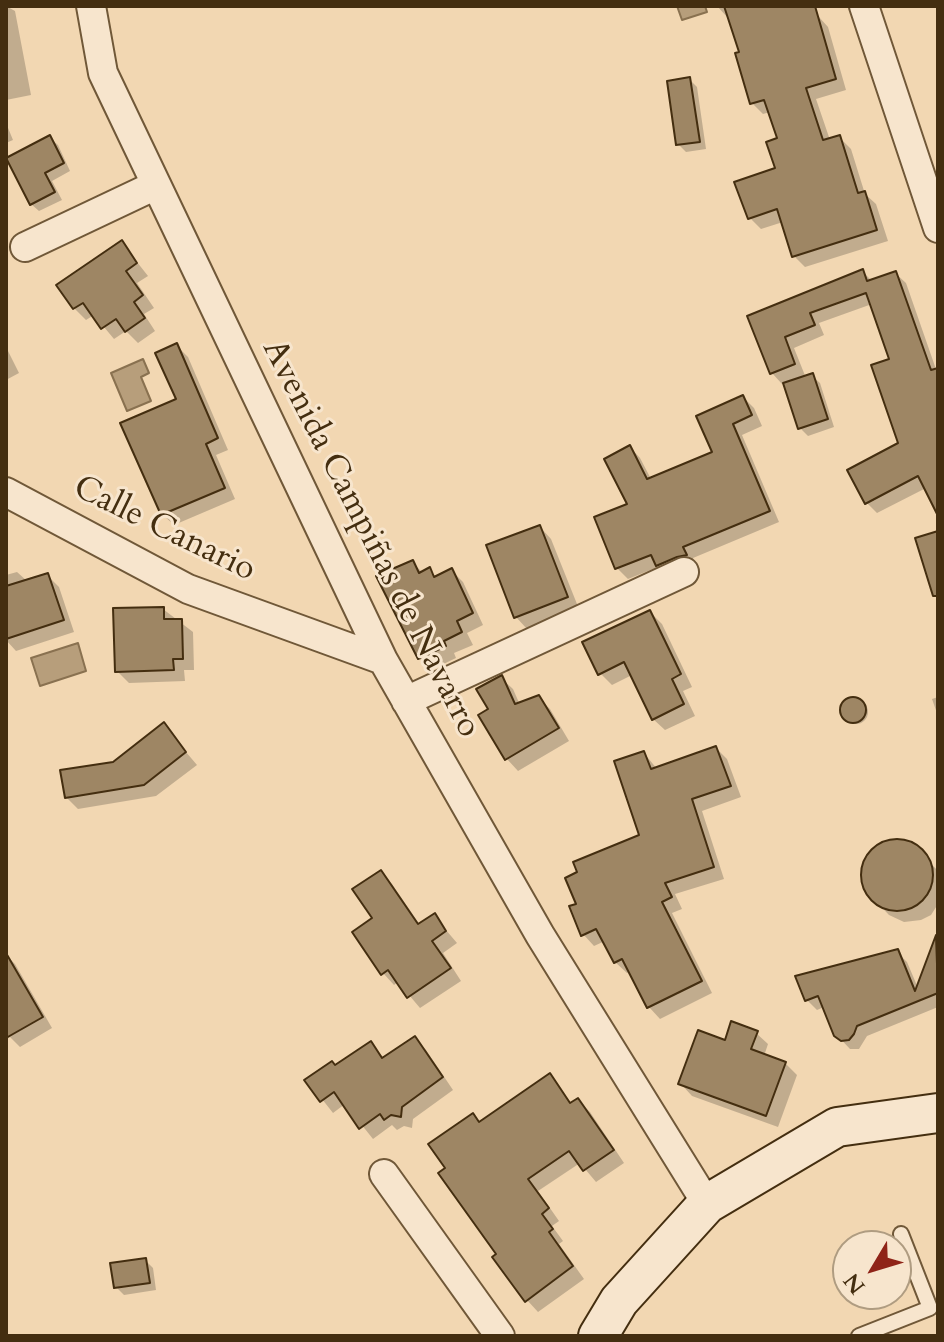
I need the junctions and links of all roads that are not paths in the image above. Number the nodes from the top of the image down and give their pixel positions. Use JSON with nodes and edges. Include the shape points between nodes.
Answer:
{"nodes":[{"id":1,"x":91,"y":6,"type":"edge"},
{"id":2,"x":864,"y":6,"type":"edge"},
{"id":3,"x":156,"y":185,"type":"junction"},
{"id":4,"x":938,"y":228,"type":"edge"},
{"id":5,"x":25,"y":247,"type":"dead end"},
{"id":6,"x":6,"y":492,"type":"edge"},
{"id":7,"x":684,"y":572,"type":"dead end"},
{"id":8,"x":383,"y":660,"type":"junction"},
{"id":9,"x":406,"y":701,"type":"junction"},
{"id":10,"x":938,"y":1113,"type":"edge"},
{"id":11,"x":384,"y":1174,"type":"dead end"},
{"id":12,"x":707,"y":1204,"type":"junction"},
{"id":13,"x":912,"y":1262,"type":"edge"},
{"id":14,"x":500,"y":1336,"type":"edge"},
{"id":15,"x":598,"y":1336,"type":"edge"},
{"id":16,"x":859,"y":1336,"type":"edge"}],
"edges":[{"from":1,"to":3,"type":"street","name":"Avenida Campiñas de Navarro","via":[[103,73]]},
{"from":2,"to":4,"type":"street"},
{"from":3,"to":5,"type":"street"},
{"from":3,"to":8,"type":"street","name":"Avenida Campiñas de Navarro"},
{"from":6,"to":8,"type":"street","name":"Calle Canario","via":[[188,589]]},
{"from":7,"to":9,"type":"street"},
{"from":8,"to":9,"type":"street","name":"Avenida Campiñas de Navarro"},
{"from":9,"to":12,"type":"street","name":"Avenida Campiñas de Navarro","via":[[540,935]]},
{"from":10,"to":12,"type":"street","via":[[837,1127]]},
{"from":11,"to":14,"type":"street"},
{"from":12,"to":15,"type":"street","via":[[619,1301]]},
{"from":13,"to":16,"type":"lane","via":[[930,1308]]}]}
